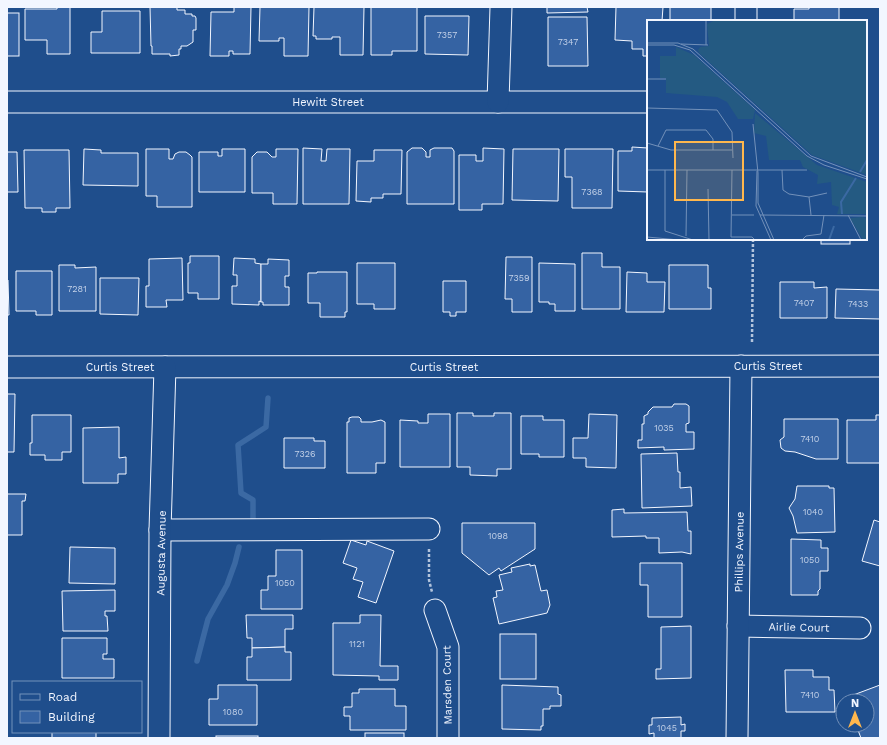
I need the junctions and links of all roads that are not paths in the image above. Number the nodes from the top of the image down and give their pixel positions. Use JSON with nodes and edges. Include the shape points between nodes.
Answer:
{"nodes":[{"id":1,"x":501,"y":7,"type":"edge"},
{"id":2,"x":746,"y":7,"type":"edge"},
{"id":3,"x":746,"y":20,"type":"edge"},
{"id":4,"x":7,"y":102,"type":"edge"},
{"id":5,"x":498,"y":102,"type":"junction"},
{"id":6,"x":647,"y":102,"type":"edge"},
{"id":7,"x":741,"y":366,"type":"junction"},
{"id":8,"x":880,"y":366,"type":"edge"},
{"id":9,"x":7,"y":367,"type":"edge"},
{"id":10,"x":165,"y":367,"type":"junction"},
{"id":11,"x":429,"y":529,"type":"road end"},
{"id":12,"x":160,"y":530,"type":"junction"},
{"id":13,"x":435,"y":610,"type":"road end"},
{"id":14,"x":738,"y":626,"type":"junction"},
{"id":15,"x":860,"y":628,"type":"dead end"},
{"id":16,"x":159,"y":738,"type":"edge"},
{"id":17,"x":448,"y":738,"type":"edge"},
{"id":18,"x":736,"y":738,"type":"edge"}],
"edges":[{"from":1,"to":5,"type":"street"},
{"from":2,"to":3,"type":"street"},
{"from":4,"to":5,"type":"street","name":"Hewitt Street"},
{"from":5,"to":6,"type":"street","name":"Hewitt Street"},
{"from":7,"to":8,"type":"street","name":"Curtis Street"},
{"from":7,"to":10,"type":"street","name":"Curtis Street"},
{"from":7,"to":14,"type":"street","name":"Phillips Avenue"},
{"from":9,"to":10,"type":"street","name":"Curtis Street"},
{"from":10,"to":12,"type":"street","name":"Augusta Avenue"},
{"from":11,"to":12,"type":"street"},
{"from":12,"to":16,"type":"street","name":"Augusta Avenue"},
{"from":13,"to":17,"type":"street","name":"Marsden Court","via":[[448,647]]},
{"from":14,"to":15,"type":"street","name":"Airlie Court"},
{"from":14,"to":18,"type":"street","name":"Phillips Avenue"}]}
